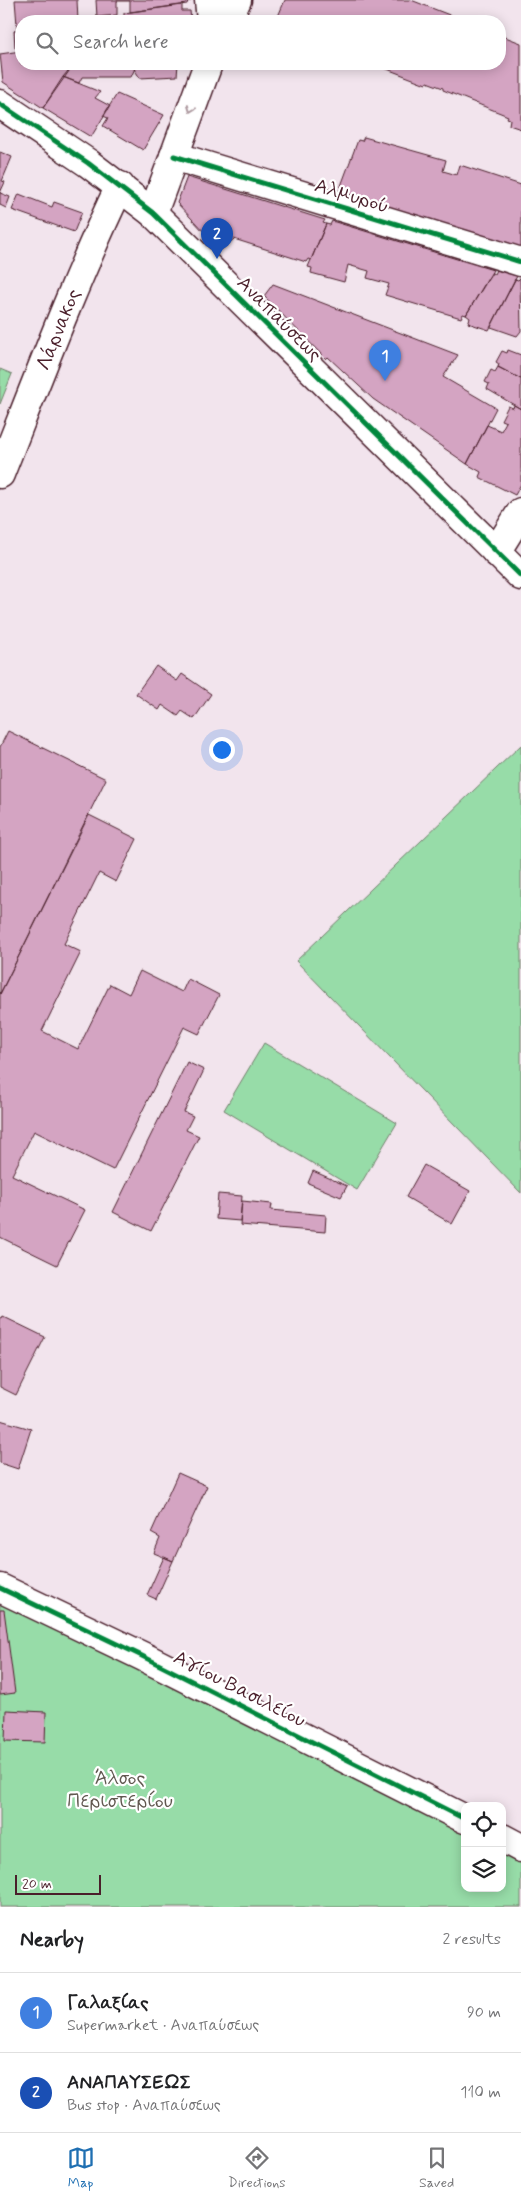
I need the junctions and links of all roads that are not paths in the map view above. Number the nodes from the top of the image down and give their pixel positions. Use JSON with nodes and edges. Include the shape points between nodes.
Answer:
{"nodes":[{"id":1,"x":209,"y":0,"type":"edge"},
{"id":2,"x":237,"y":0,"type":"edge"},
{"id":3,"x":210,"y":15,"type":"edge"},
{"id":4,"x":230,"y":15,"type":"edge"},
{"id":5,"x":206,"y":70,"type":"edge"},
{"id":6,"x":0,"y":104,"type":"edge"},
{"id":7,"x":174,"y":156,"type":"junction"},
{"id":8,"x":120,"y":186,"type":"junction"},
{"id":9,"x":152,"y":213,"type":"junction"},
{"id":10,"x":521,"y":262,"type":"edge"},
{"id":11,"x":0,"y":474,"type":"edge"},
{"id":12,"x":519,"y":520,"type":"edge"},
{"id":13,"x":496,"y":552,"type":"junction"},
{"id":14,"x":521,"y":576,"type":"edge"},
{"id":15,"x":0,"y":1588,"type":"edge"},
{"id":16,"x":461,"y":1816,"type":"edge"},
{"id":17,"x":506,"y":1840,"type":"edge"},
{"id":18,"x":521,"y":1848,"type":"edge"}],
"edges":[{"from":1,"to":3,"type":"street"},
{"from":2,"to":4,"type":"street"},
{"from":5,"to":7,"type":"street","one_way":true},
{"from":6,"to":8,"type":"street","name":"Αναπαύσεως"},
{"from":7,"to":9,"type":"street"},
{"from":7,"to":10,"type":"street","name":"Αλμυρού"},
{"from":8,"to":9,"type":"street","name":"Αναπαύσεως"},
{"from":8,"to":11,"type":"street","name":"Λάρνακος","via":[[98,230]]},
{"from":9,"to":13,"type":"street","name":"Αναπαύσεως"},
{"from":12,"to":13,"type":"street"},
{"from":13,"to":14,"type":"street","name":"Αναπαύσεως"},
{"from":15,"to":16,"type":"street","name":"Αγίου Βασιλείου"},
{"from":17,"to":18,"type":"street"}]}
